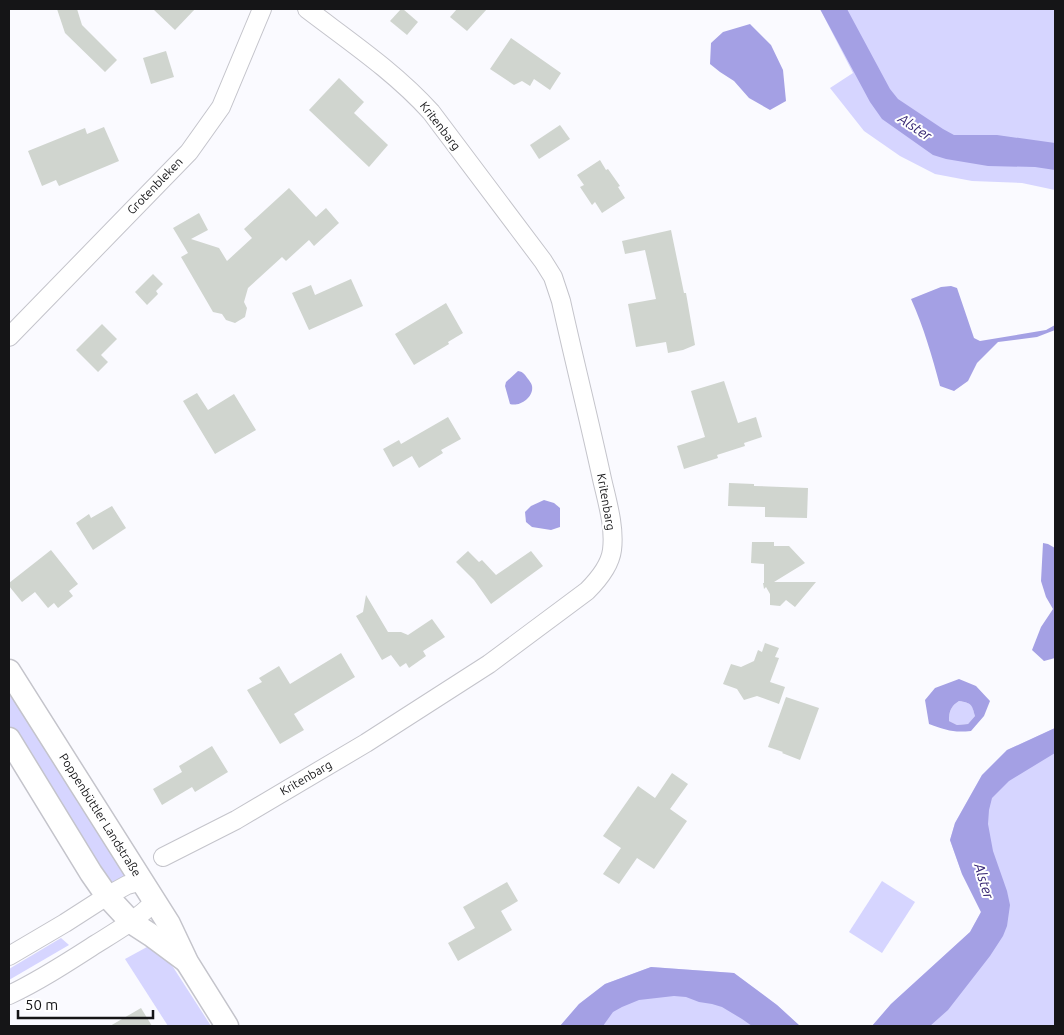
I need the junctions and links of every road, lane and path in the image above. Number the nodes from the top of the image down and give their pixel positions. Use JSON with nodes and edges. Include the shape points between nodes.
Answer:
{"nodes":[{"id":1,"x":262,"y":9,"type":"edge"},
{"id":2,"x":307,"y":9,"type":"edge"},
{"id":3,"x":9,"y":336,"type":"edge"},
{"id":4,"x":9,"y":671,"type":"edge"},
{"id":5,"x":9,"y":740,"type":"edge"},
{"id":6,"x":163,"y":857,"type":"dead end"},
{"id":7,"x":142,"y":881,"type":"junction"},
{"id":8,"x":107,"y":896,"type":"junction"},
{"id":9,"x":155,"y":901,"type":"junction"},
{"id":10,"x":132,"y":922,"type":"junction"},
{"id":11,"x":9,"y":956,"type":"edge"},
{"id":12,"x":187,"y":962,"type":"junction"},
{"id":13,"x":9,"y":995,"type":"edge"},
{"id":14,"x":227,"y":1026,"type":"edge"}],
"edges":[{"from":1,"to":3,"type":"street","name":"Grotenbleken","via":[[221,107],[189,152]]},
{"from":2,"to":6,"type":"street","name":"Kritenbarg","via":[[384,68],[422,102],[553,277],[611,521],[612,551],[608,564],[587,591],[489,664],[354,751],[236,820]]},
{"from":4,"to":7,"type":"main road","name":"Poppenbüttler Landstraße"},
{"from":5,"to":8,"type":"main road","name":"Poppenbüttler Landstraße"},
{"from":7,"to":8,"type":"street"},
{"from":7,"to":9,"type":"main road","name":"Poppenbüttler Landstraße"},
{"from":8,"to":10,"type":"main road","name":"Poppenbüttler Landstraße"},
{"from":8,"to":11,"type":"street"},
{"from":9,"to":10,"type":"street"},
{"from":9,"to":12,"type":"main road","name":"Poppenbüttler Landstraße"},
{"from":10,"to":12,"type":"main road","name":"Poppenbüttler Landstraße"},
{"from":10,"to":13,"type":"street"},
{"from":12,"to":14,"type":"main road","name":"Poppenbüttler Landstraße"}]}
